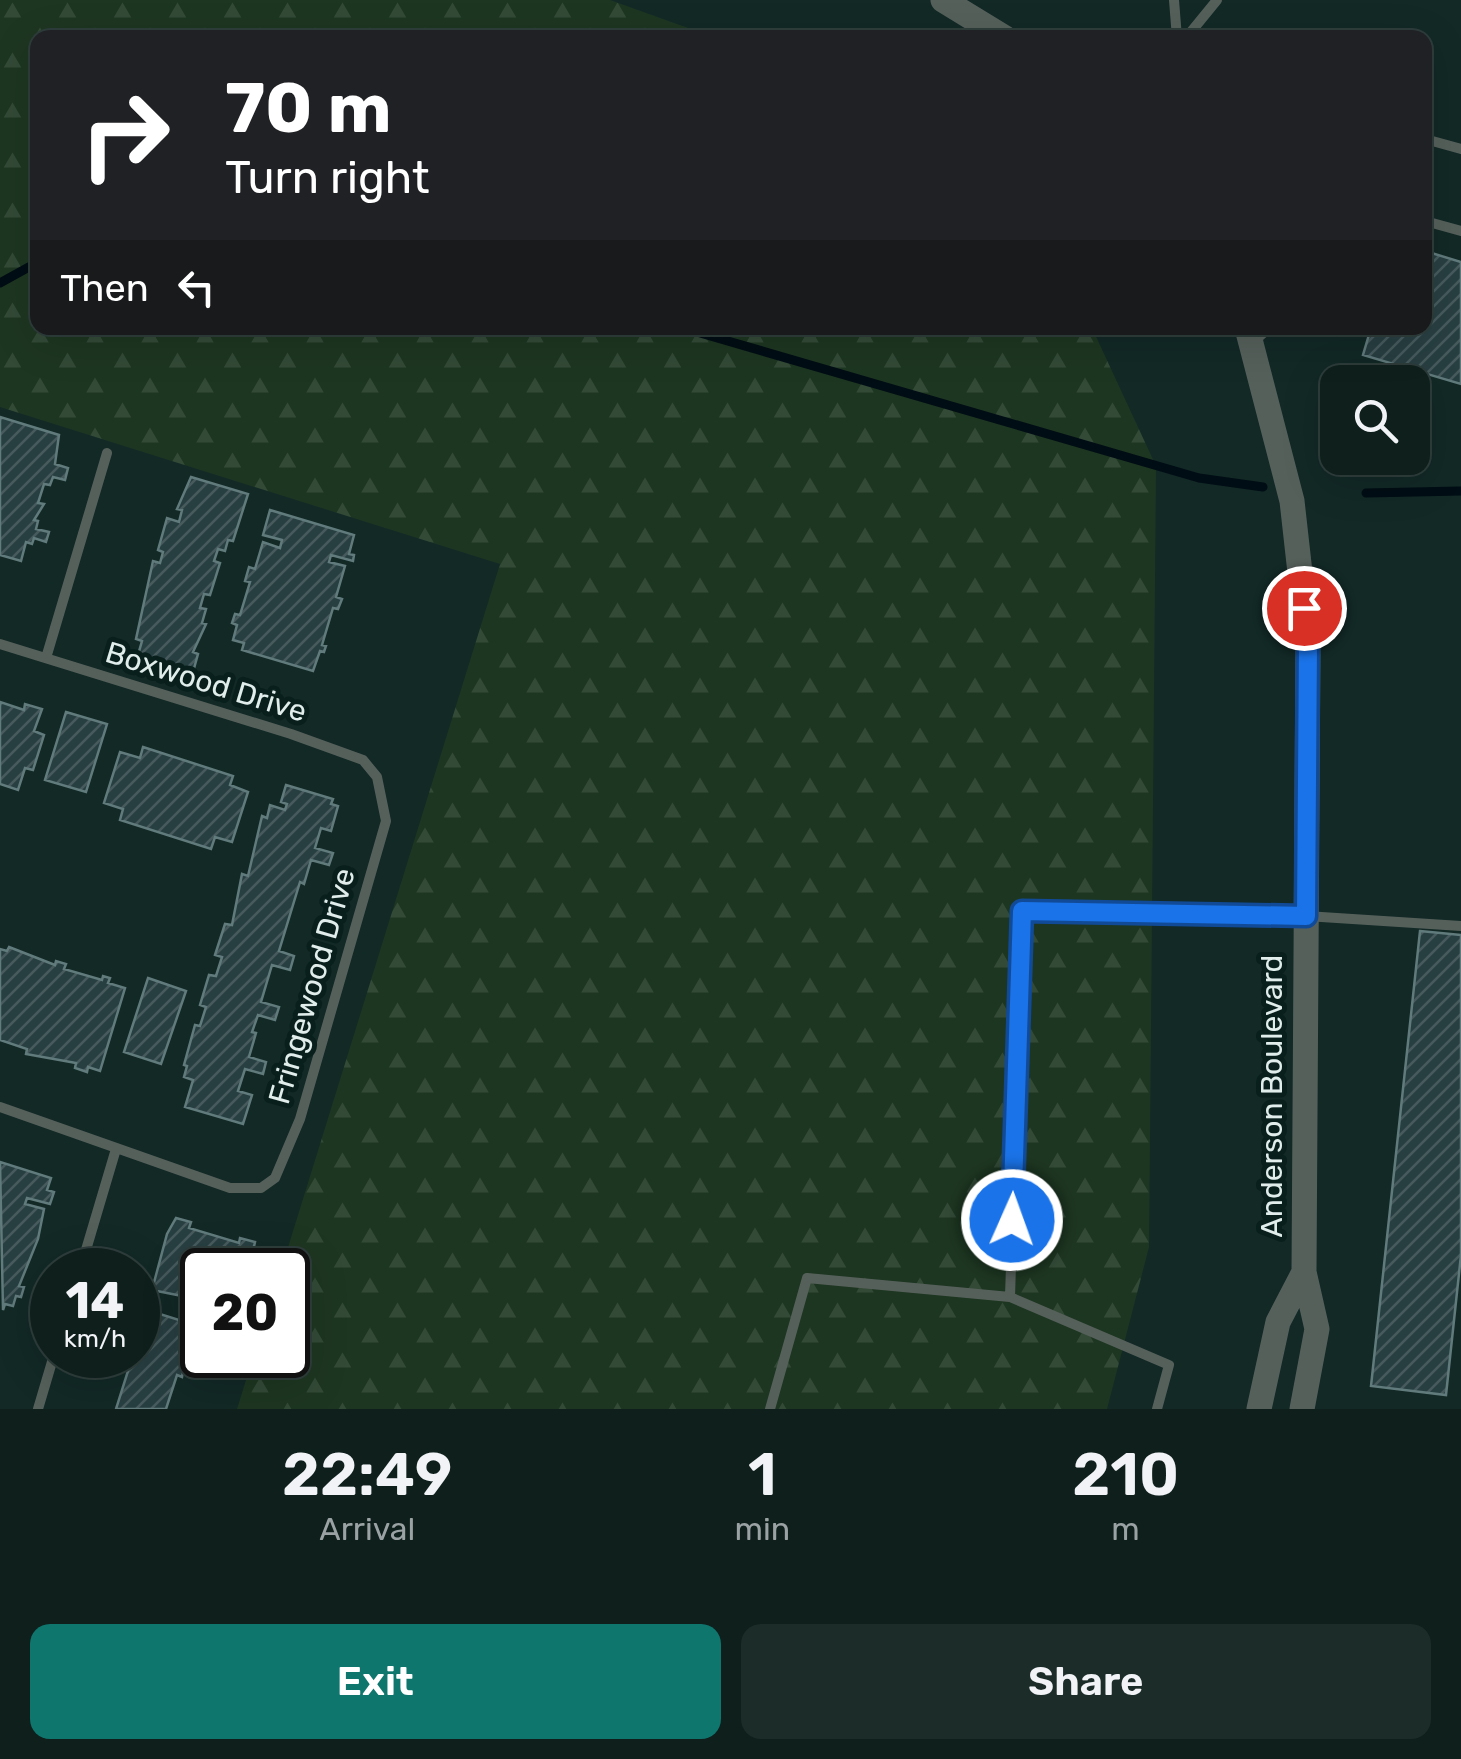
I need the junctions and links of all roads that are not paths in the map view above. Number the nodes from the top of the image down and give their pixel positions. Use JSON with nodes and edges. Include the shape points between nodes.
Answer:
{"nodes":[{"id":1,"x":943,"y":0,"type":"edge"},
{"id":2,"x":1174,"y":0,"type":"edge"},
{"id":3,"x":1217,"y":0,"type":"edge"},
{"id":4,"x":991,"y":30,"type":"edge"},
{"id":5,"x":1176,"y":30,"type":"edge"},
{"id":6,"x":1193,"y":30,"type":"edge"},
{"id":7,"x":1432,"y":141,"type":"edge"},
{"id":8,"x":1461,"y":150,"type":"edge"},
{"id":9,"x":1432,"y":222,"type":"edge"},
{"id":10,"x":1461,"y":231,"type":"edge"},
{"id":11,"x":1256,"y":335,"type":"edge"},
{"id":12,"x":107,"y":454,"type":"dead end"},
{"id":13,"x":0,"y":644,"type":"edge"},
{"id":14,"x":46,"y":658,"type":"junction"},
{"id":15,"x":379,"y":789,"type":"joint"},
{"id":16,"x":1306,"y":916,"type":"junction"},
{"id":17,"x":1461,"y":926,"type":"edge"},
{"id":18,"x":0,"y":1107,"type":"edge"},
{"id":19,"x":116,"y":1150,"type":"junction"},
{"id":20,"x":87,"y":1248,"type":"edge"},
{"id":21,"x":1304,"y":1272,"type":"junction"},
{"id":22,"x":1010,"y":1297,"type":"junction"},
{"id":23,"x":47,"y":1378,"type":"edge"},
{"id":24,"x":38,"y":1409,"type":"edge"},
{"id":25,"x":770,"y":1409,"type":"edge"},
{"id":26,"x":1158,"y":1409,"type":"edge"},
{"id":27,"x":1259,"y":1409,"type":"edge"},
{"id":28,"x":1302,"y":1409,"type":"edge"}],
"edges":[{"from":1,"to":4,"type":"street"},
{"from":2,"to":5,"type":"lane"},
{"from":3,"to":6,"type":"lane"},
{"from":7,"to":8,"type":"lane"},
{"from":9,"to":10,"type":"lane"},
{"from":11,"to":16,"type":"street","name":"Anderson Boulevard","via":[[1292,501],[1308,644]]},
{"from":12,"to":14,"type":"lane"},
{"from":13,"to":14,"type":"lane","name":"Boxwood Drive"},
{"from":14,"to":15,"type":"lane","name":"Boxwood Drive","via":[[363,760]]},
{"from":15,"to":19,"type":"lane","name":"Fringewood Drive","via":[[386,821],[300,1119],[275,1178],[261,1188],[230,1188]]},
{"from":16,"to":17,"type":"lane"},
{"from":16,"to":21,"type":"street","name":"Anderson Boulevard"},
{"from":16,"to":22,"type":"lane","via":[[1022,911]]},
{"from":18,"to":19,"type":"lane"},
{"from":19,"to":20,"type":"lane"},
{"from":21,"to":27,"type":"street","name":"Anderson Boulevard","via":[[1278,1322]]},
{"from":21,"to":28,"type":"street","name":"Anderson Boulevard","via":[[1317,1330]]},
{"from":22,"to":25,"type":"lane","via":[[807,1278]]},
{"from":22,"to":26,"type":"lane","via":[[1169,1365]]},
{"from":23,"to":24,"type":"lane"}]}
